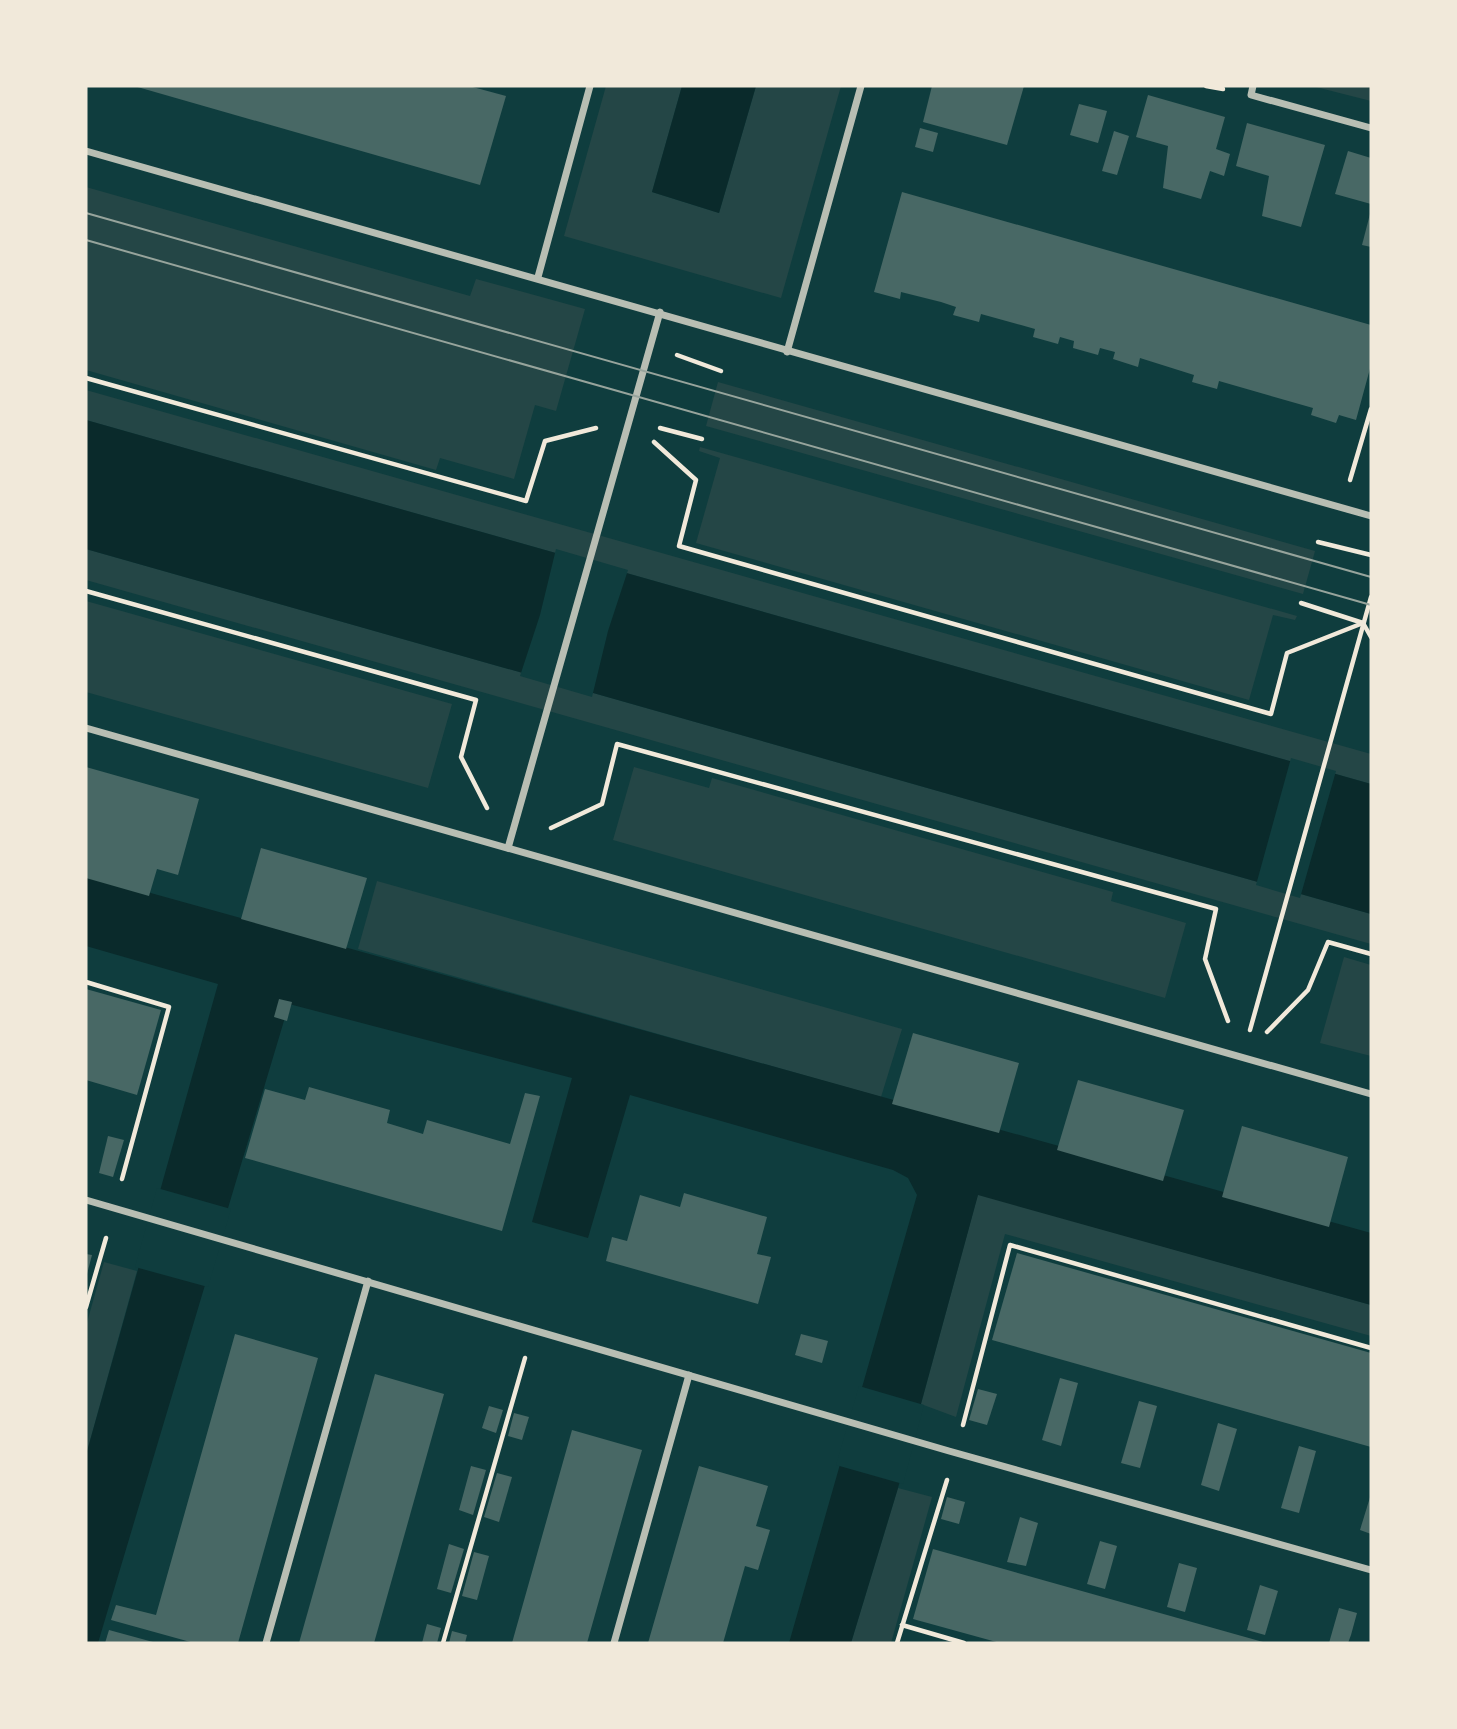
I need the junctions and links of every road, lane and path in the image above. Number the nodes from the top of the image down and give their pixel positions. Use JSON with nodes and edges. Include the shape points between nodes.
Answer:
{"nodes":[{"id":1,"x":590,"y":86,"type":"edge"},
{"id":2,"x":861,"y":86,"type":"edge"},
{"id":3,"x":1253,"y":86,"type":"edge"},
{"id":4,"x":1371,"y":128,"type":"edge"},
{"id":5,"x":86,"y":151,"type":"edge"},
{"id":6,"x":538,"y":277,"type":"junction"},
{"id":7,"x":660,"y":312,"type":"junction"},
{"id":8,"x":650,"y":345,"type":"junction"},
{"id":9,"x":787,"y":352,"type":"junction"},
{"id":10,"x":721,"y":371,"type":"dead end"},
{"id":11,"x":86,"y":378,"type":"edge"},
{"id":12,"x":1371,"y":409,"type":"edge"},
{"id":13,"x":628,"y":419,"type":"junction"},
{"id":14,"x":702,"y":439,"type":"dead end"},
{"id":15,"x":1342,"y":508,"type":"junction"},
{"id":16,"x":1371,"y":516,"type":"edge"},
{"id":17,"x":1318,"y":542,"type":"dead end"},
{"id":18,"x":1371,"y":555,"type":"edge"},
{"id":19,"x":86,"y":590,"type":"edge"},
{"id":20,"x":1371,"y":597,"type":"edge"},
{"id":21,"x":1301,"y":603,"type":"dead end"},
{"id":22,"x":1363,"y":623,"type":"junction"},
{"id":23,"x":1371,"y":637,"type":"edge"},
{"id":24,"x":86,"y":729,"type":"edge"},
{"id":25,"x":508,"y":848,"type":"junction"},
{"id":26,"x":1371,"y":954,"type":"edge"},
{"id":27,"x":86,"y":982,"type":"edge"},
{"id":28,"x":1242,"y":1057,"type":"junction"},
{"id":29,"x":1371,"y":1094,"type":"edge"},
{"id":30,"x":86,"y":1200,"type":"edge"},
{"id":31,"x":116,"y":1209,"type":"junction"},
{"id":32,"x":368,"y":1280,"type":"junction"},
{"id":33,"x":86,"y":1307,"type":"edge"},
{"id":34,"x":533,"y":1330,"type":"junction"},
{"id":35,"x":1371,"y":1348,"type":"edge"},
{"id":36,"x":689,"y":1375,"type":"junction"},
{"id":37,"x":952,"y":1452,"type":"junction"},
{"id":38,"x":1371,"y":1570,"type":"edge"},
{"id":39,"x":902,"y":1625,"type":"junction"},
{"id":40,"x":266,"y":1643,"type":"edge"},
{"id":41,"x":443,"y":1643,"type":"edge"},
{"id":42,"x":614,"y":1643,"type":"edge"},
{"id":43,"x":897,"y":1643,"type":"edge"},
{"id":44,"x":964,"y":1643,"type":"edge"}],
"edges":[{"from":1,"to":6,"type":"street"},
{"from":2,"to":9,"type":"street"},
{"from":3,"to":4,"type":"street","via":[[1251,95]]},
{"from":5,"to":6,"type":"street"},
{"from":6,"to":7,"type":"street"},
{"from":7,"to":8,"type":"street"},
{"from":7,"to":9,"type":"street"},
{"from":8,"to":10,"type":"path"},
{"from":8,"to":13,"type":"street"},
{"from":9,"to":15,"type":"street"},
{"from":11,"to":13,"type":"path","via":[[526,501],[545,441]]},
{"from":12,"to":15,"type":"path"},
{"from":13,"to":14,"type":"path"},
{"from":13,"to":22,"type":"path","via":[[696,480],[679,546],[1271,714],[1287,653]]},
{"from":13,"to":25,"type":"street"},
{"from":15,"to":16,"type":"street"},
{"from":17,"to":18,"type":"path"},
{"from":19,"to":25,"type":"path","via":[[476,701],[461,757]]},
{"from":20,"to":22,"type":"path"},
{"from":21,"to":22,"type":"path"},
{"from":22,"to":23,"type":"path"},
{"from":22,"to":28,"type":"path"},
{"from":24,"to":25,"type":"street"},
{"from":25,"to":28,"type":"street"},
{"from":25,"to":28,"type":"path","via":[[602,803],[617,744],[1216,909],[1205,959]]},
{"from":26,"to":28,"type":"path","via":[[1328,942],[1308,990]]},
{"from":27,"to":31,"type":"path","via":[[169,1007]]},
{"from":28,"to":29,"type":"street"},
{"from":30,"to":31,"type":"street"},
{"from":31,"to":32,"type":"street"},
{"from":31,"to":33,"type":"path"},
{"from":32,"to":34,"type":"street"},
{"from":32,"to":40,"type":"street"},
{"from":34,"to":36,"type":"street"},
{"from":34,"to":41,"type":"path"},
{"from":35,"to":37,"type":"path","via":[[1010,1245]]},
{"from":36,"to":37,"type":"street"},
{"from":36,"to":42,"type":"street"},
{"from":37,"to":38,"type":"street"},
{"from":37,"to":39,"type":"path"},
{"from":39,"to":43,"type":"path"},
{"from":39,"to":44,"type":"path"}]}
